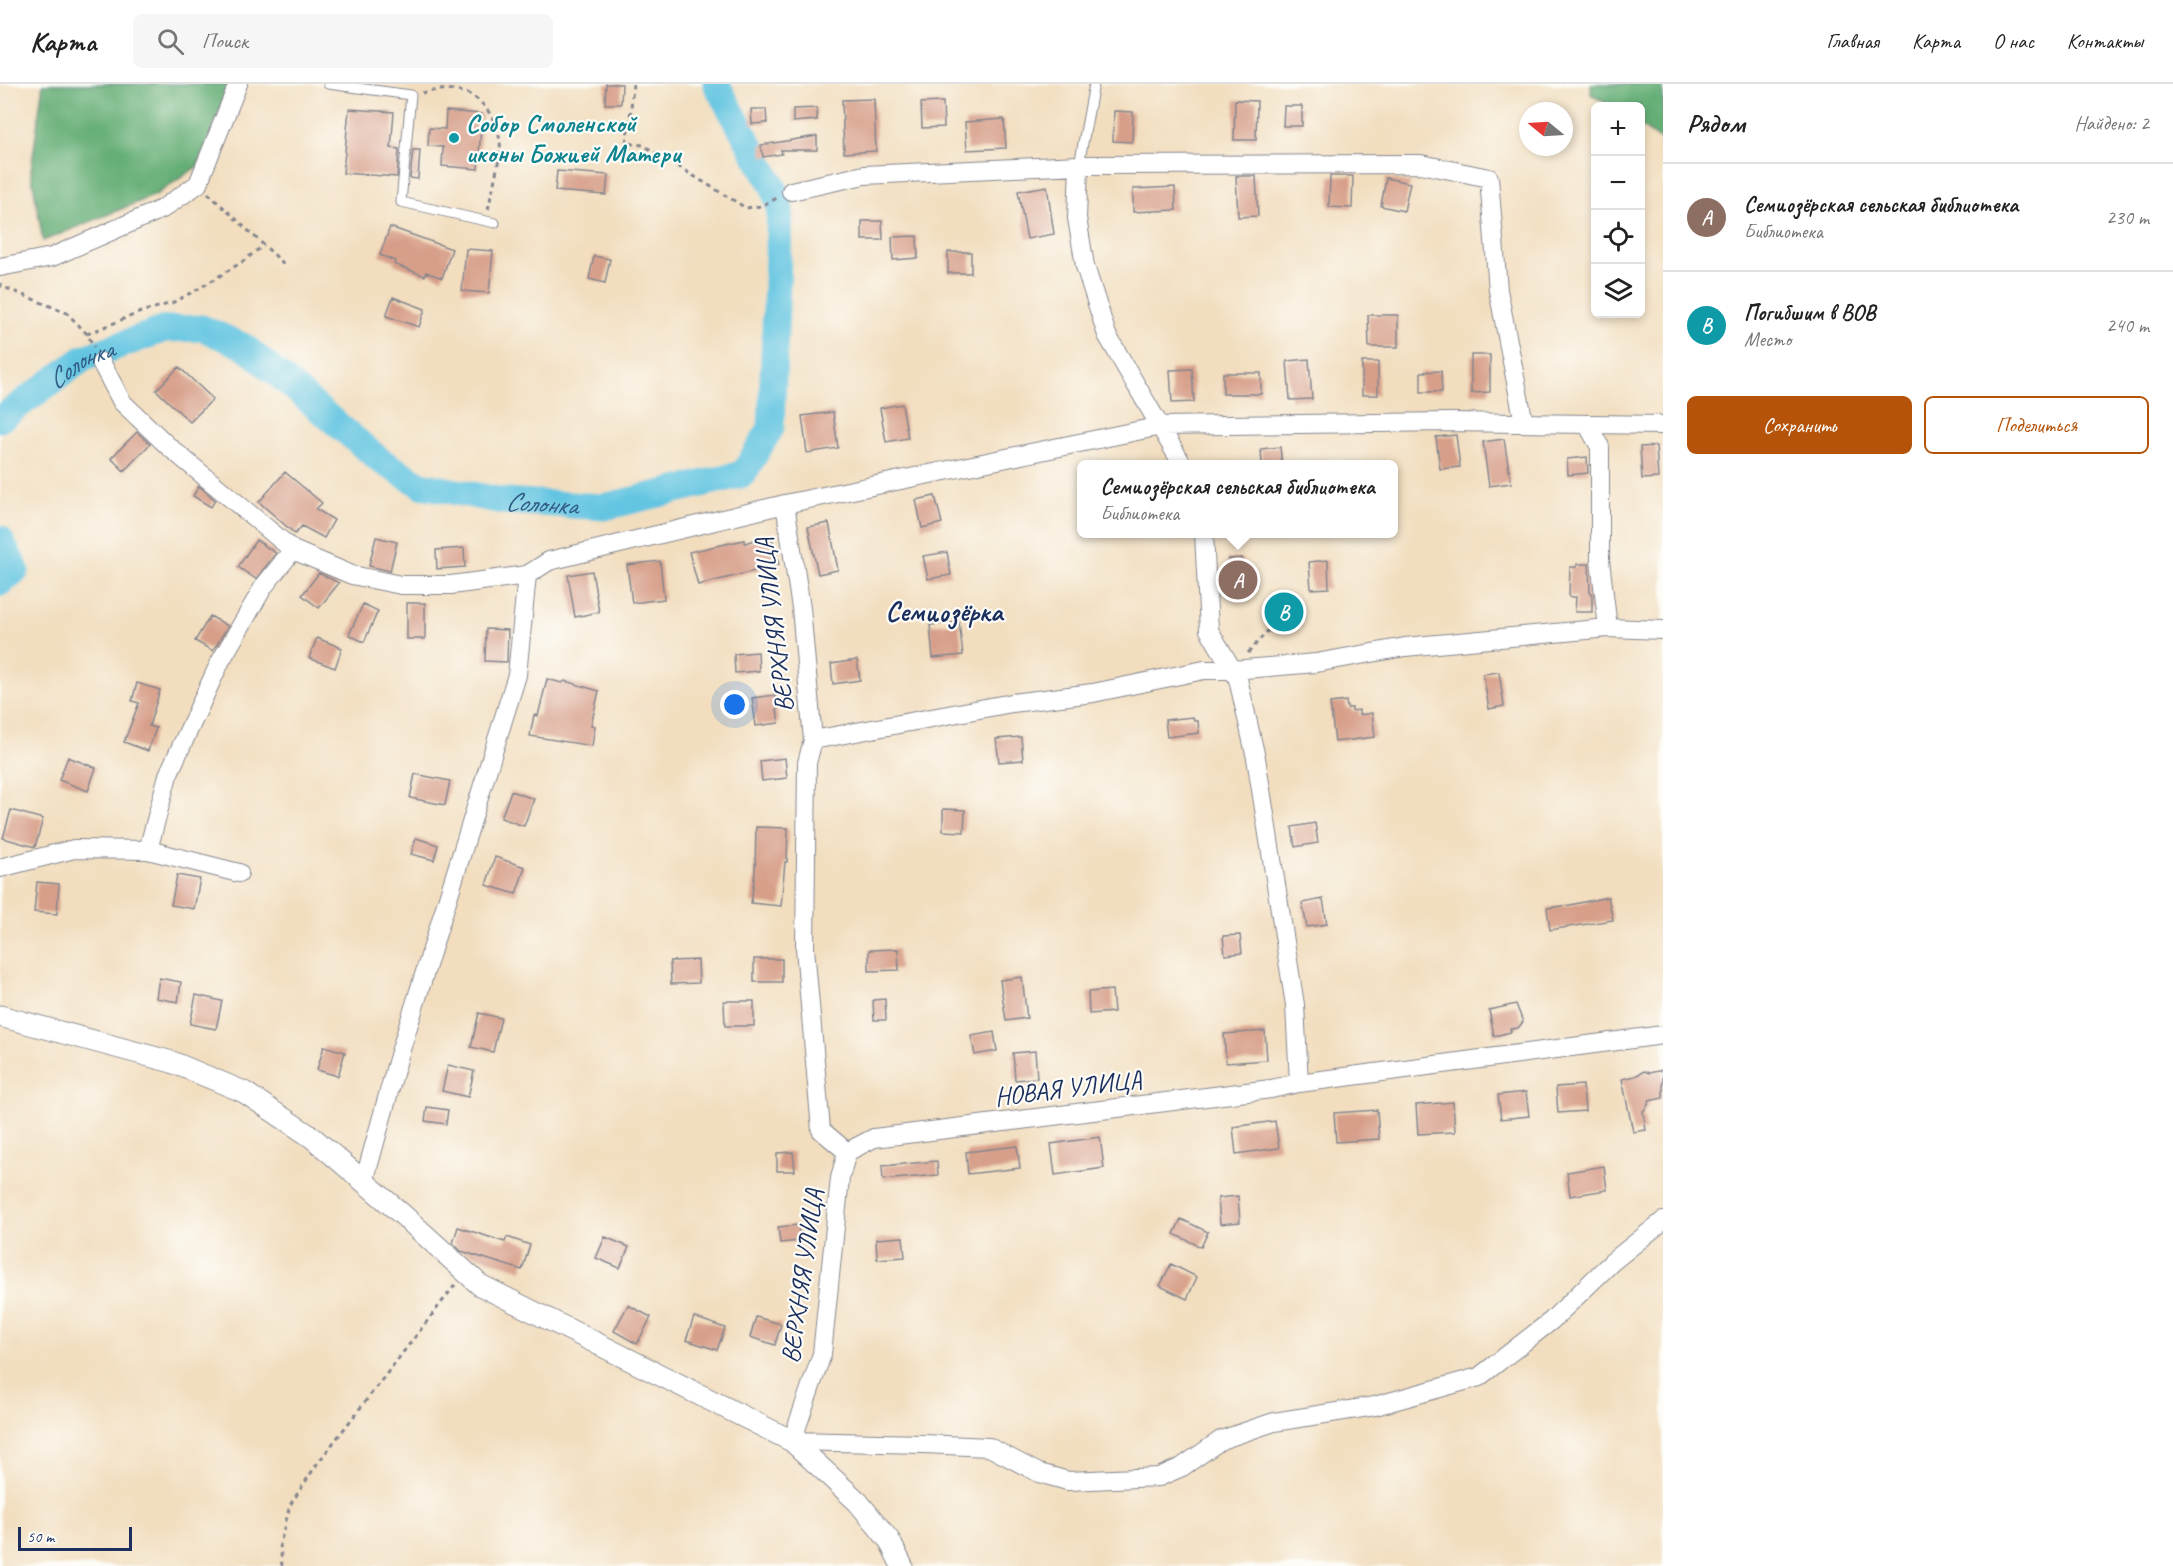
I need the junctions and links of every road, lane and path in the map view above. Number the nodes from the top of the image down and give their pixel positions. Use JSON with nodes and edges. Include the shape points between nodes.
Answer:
{"nodes":[{"id":1,"x":238,"y":84,"type":"edge"},
{"id":2,"x":328,"y":84,"type":"edge"},
{"id":3,"x":633,"y":84,"type":"edge"},
{"id":4,"x":1094,"y":84,"type":"edge"},
{"id":5,"x":411,"y":95,"type":"junction"},
{"id":6,"x":1079,"y":165,"type":"junction"},
{"id":7,"x":198,"y":184,"type":"junction"},
{"id":8,"x":791,"y":191,"type":"dead end"},
{"id":9,"x":761,"y":206,"type":"dead end"},
{"id":10,"x":491,"y":221,"type":"joint"},
{"id":11,"x":264,"y":245,"type":"junction"},
{"id":12,"x":284,"y":264,"type":"dead end"},
{"id":13,"x":0,"y":267,"type":"edge"},
{"id":14,"x":0,"y":283,"type":"edge"},
{"id":15,"x":87,"y":334,"type":"junction"},
{"id":16,"x":93,"y":345,"type":"dead end"},
{"id":17,"x":101,"y":362,"type":"dead end"},
{"id":18,"x":1524,"y":423,"type":"junction"},
{"id":19,"x":1587,"y":424,"type":"junction"},
{"id":20,"x":1663,"y":425,"type":"edge"},
{"id":21,"x":1161,"y":426,"type":"junction"},
{"id":22,"x":1179,"y":460,"type":"edge"},
{"id":23,"x":784,"y":504,"type":"junction"},
{"id":24,"x":1204,"y":538,"type":"edge"},
{"id":25,"x":293,"y":550,"type":"junction"},
{"id":26,"x":527,"y":575,"type":"junction"},
{"id":27,"x":1284,"y":612,"type":"dead end"},
{"id":28,"x":1608,"y":628,"type":"junction"},
{"id":29,"x":1663,"y":630,"type":"edge"},
{"id":30,"x":1233,"y":670,"type":"junction"},
{"id":31,"x":813,"y":740,"type":"junction"},
{"id":32,"x":148,"y":850,"type":"junction"},
{"id":33,"x":0,"y":868,"type":"edge"},
{"id":34,"x":239,"y":873,"type":"dead end"},
{"id":35,"x":0,"y":1016,"type":"edge"},
{"id":36,"x":1663,"y":1035,"type":"edge"},
{"id":37,"x":1299,"y":1083,"type":"junction"},
{"id":38,"x":847,"y":1152,"type":"junction"},
{"id":39,"x":364,"y":1182,"type":"junction"},
{"id":40,"x":1663,"y":1221,"type":"edge"},
{"id":41,"x":466,"y":1272,"type":"junction"},
{"id":42,"x":792,"y":1441,"type":"junction"},
{"id":43,"x":282,"y":1566,"type":"edge"},
{"id":44,"x":902,"y":1566,"type":"edge"}],
"edges":[{"from":1,"to":7,"type":"street"},
{"from":2,"to":5,"type":"lane"},
{"from":3,"to":9,"type":"path","via":[[626,143],[644,145],[746,208]]},
{"from":4,"to":6,"type":"lane"},
{"from":5,"to":10,"type":"path","via":[[436,90],[463,92],[484,104],[494,119],[501,143]]},
{"from":5,"to":10,"type":"lane","via":[[401,202]]},
{"from":6,"to":8,"type":"street","via":[[864,175]]},
{"from":6,"to":18,"type":"street","via":[[1421,164],[1489,178],[1498,290]]},
{"from":6,"to":21,"type":"street","via":[[1077,218],[1085,267],[1107,335]]},
{"from":7,"to":11,"type":"path"},
{"from":7,"to":13,"type":"street","via":[[162,209],[51,257]]},
{"from":11,"to":12,"type":"path"},
{"from":11,"to":15,"type":"path","via":[[172,303]]},
{"from":14,"to":15,"type":"path","via":[[67,313]]},
{"from":15,"to":16,"type":"path"},
{"from":17,"to":25,"type":"street","via":[[122,402],[168,446]]},
{"from":18,"to":19,"type":"street"},
{"from":18,"to":21,"type":"street"},
{"from":19,"to":20,"type":"street"},
{"from":19,"to":28,"type":"street","via":[[1600,447],[1600,560]]},
{"from":21,"to":22,"type":"street"},
{"from":21,"to":23,"type":"street"},
{"from":23,"to":26,"type":"street","via":[[549,561]]},
{"from":23,"to":31,"type":"street","name":"ВЕРХНЯЯ УЛИЦА","via":[[801,608]]},
{"from":24,"to":30,"type":"street","via":[[1209,630]]},
{"from":25,"to":26,"type":"street","via":[[352,575],[401,585],[451,585]]},
{"from":25,"to":32,"type":"street","via":[[264,586],[220,662],[168,775]]},
{"from":26,"to":39,"type":"street","via":[[517,675]]},
{"from":27,"to":30,"type":"path"},
{"from":28,"to":29,"type":"street"},
{"from":28,"to":30,"type":"street","via":[[1404,647],[1316,663]]},
{"from":30,"to":31,"type":"street","via":[[1204,669],[1093,693],[1012,702]]},
{"from":30,"to":37,"type":"street","via":[[1256,758],[1276,879],[1295,1005]]},
{"from":31,"to":38,"type":"street","name":"ВЕРХНЯЯ УЛИЦА","via":[[807,763],[805,948],[821,1130]]},
{"from":32,"to":33,"type":"street","via":[[74,849]]},
{"from":32,"to":34,"type":"street"},
{"from":35,"to":39,"type":"street","via":[[172,1062],[244,1092],[313,1138]]},
{"from":36,"to":37,"type":"street","name":"НОВАЯ УЛИЦА"},
{"from":37,"to":38,"type":"street","name":"НОВАЯ УЛИЦА","via":[[874,1138]]},
{"from":38,"to":42,"type":"street","name":"ВЕРХНЯЯ УЛИЦА","via":[[840,1178],[822,1354]]},
{"from":39,"to":41,"type":"street"},
{"from":40,"to":42,"type":"street","via":[[1612,1262],[1551,1321],[1479,1377],[1375,1406],[1274,1422],[1221,1440],[1182,1467],[1159,1477],[1068,1481],[1039,1473],[989,1448]]},
{"from":41,"to":42,"type":"street","via":[[480,1285]]},
{"from":41,"to":43,"type":"path","via":[[290,1504],[280,1544]]},
{"from":42,"to":44,"type":"street","via":[[858,1502],[889,1540]]}]}
